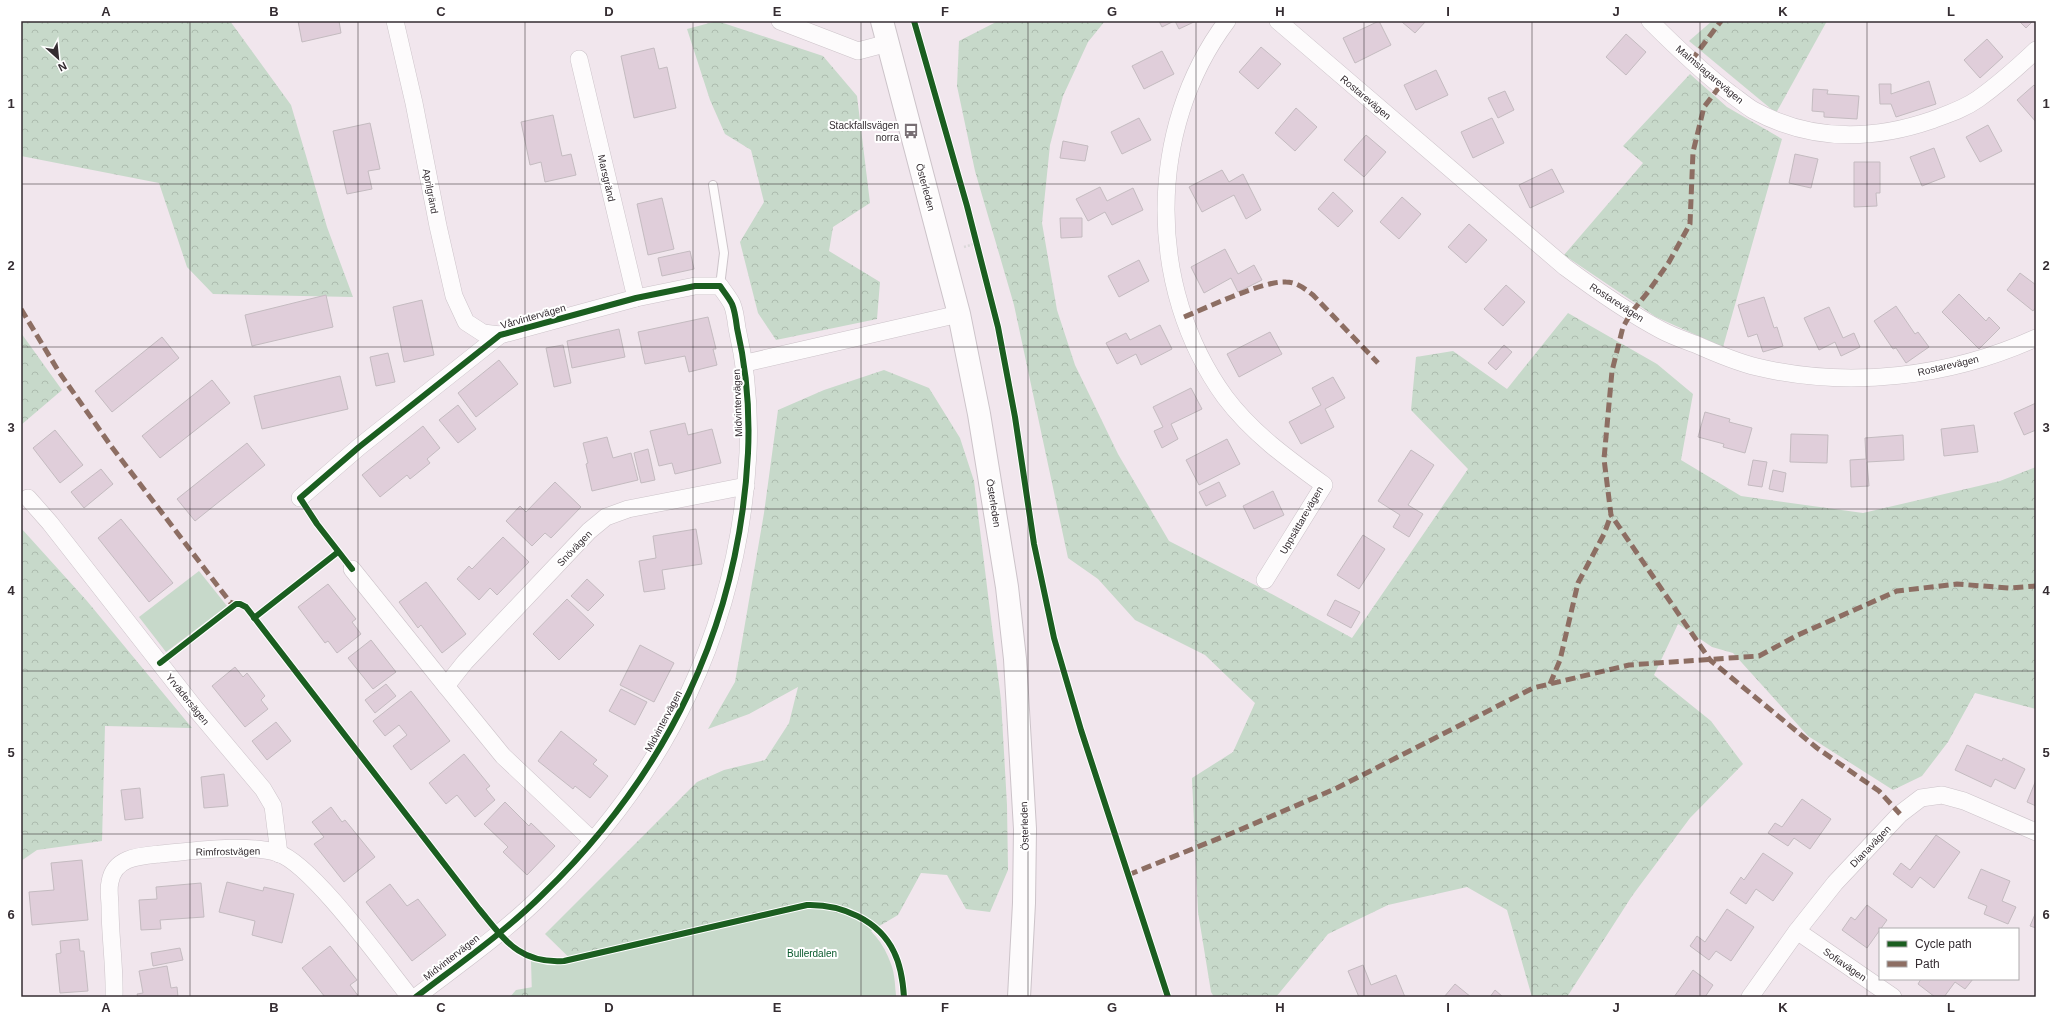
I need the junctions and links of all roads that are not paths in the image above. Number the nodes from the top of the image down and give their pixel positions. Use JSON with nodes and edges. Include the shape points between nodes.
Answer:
{"nodes":[{"id":1,"x":395,"y":21,"type":"edge"},
{"id":2,"x":780,"y":21,"type":"edge"},
{"id":3,"x":882,"y":21,"type":"edge"},
{"id":4,"x":1227,"y":21,"type":"edge"},
{"id":5,"x":1278,"y":21,"type":"edge"},
{"id":6,"x":1650,"y":21,"type":"edge"},
{"id":7,"x":888,"y":44,"type":"junction"},
{"id":8,"x":2036,"y":50,"type":"edge"},
{"id":9,"x":579,"y":59,"type":"dead end"},
{"id":10,"x":713,"y":185,"type":"dead end"},
{"id":11,"x":720,"y":286,"type":"junction"},
{"id":12,"x":636,"y":298,"type":"junction"},
{"id":13,"x":959,"y":314,"type":"junction"},
{"id":14,"x":500,"y":335,"type":"junction"},
{"id":15,"x":2036,"y":338,"type":"edge"},
{"id":16,"x":746,"y":363,"type":"junction"},
{"id":17,"x":746,"y":486,"type":"junction"},
{"id":18,"x":28,"y":498,"type":"dead end"},
{"id":19,"x":300,"y":498,"type":"dead end"},
{"id":20,"x":352,"y":569,"type":"dead end"},
{"id":21,"x":1265,"y":580,"type":"dead end"},
{"id":22,"x":446,"y":686,"type":"junction"},
{"id":23,"x":2036,"y":832,"type":"edge"},
{"id":24,"x":593,"y":841,"type":"junction"},
{"id":25,"x":279,"y":854,"type":"junction"},
{"id":26,"x":1797,"y":931,"type":"junction"},
{"id":27,"x":114,"y":997,"type":"edge"},
{"id":28,"x":410,"y":997,"type":"edge"},
{"id":29,"x":416,"y":997,"type":"edge"},
{"id":30,"x":1019,"y":997,"type":"edge"},
{"id":31,"x":1750,"y":997,"type":"edge"},
{"id":32,"x":1893,"y":997,"type":"edge"}],
"edges":[{"from":1,"to":14,"type":"street","name":"Aprilgränd","via":[[454,296],[466,322],[483,333]]},
{"from":2,"to":7,"type":"street","via":[[858,51]]},
{"from":3,"to":7,"type":"main road","name":"Österleden"},
{"from":4,"to":21,"type":"street","name":"Uppsättarevägen","via":[[1200,66],[1184,100],[1168,168],[1165,208],[1175,287],[1186,326],[1204,364],[1226,397],[1251,425],[1278,452],[1324,484]]},
{"from":5,"to":15,"type":"street","name":"Rostarevägen","via":[[1565,266],[1611,301],[1662,331],[1757,367],[1807,375],[1858,377],[1931,372],[1994,354]]},
{"from":6,"to":8,"type":"street","name":"Malmslagarevägen","via":[[1691,61],[1752,109],[1779,122],[1810,131],[1850,136],[1882,134],[1956,111],[1978,100]]},
{"from":7,"to":13,"type":"main road","name":"Österleden"},
{"from":9,"to":12,"type":"street","name":"Marsgränd"},
{"from":10,"to":11,"type":"lane","via":[[724,253]]},
{"from":11,"to":12,"type":"street","name":"Vårvintervägen","via":[[695,286]]},
{"from":11,"to":16,"type":"street","via":[[732,304]]},
{"from":12,"to":14,"type":"street","name":"Vårvintervägen"},
{"from":13,"to":16,"type":"street","name":"Midvintervägen"},
{"from":13,"to":30,"type":"main road","name":"Österleden","via":[[992,487],[1015,659],[1025,829]]},
{"from":14,"to":19,"type":"street","name":"Vårvintervägen","via":[[359,447]]},
{"from":16,"to":17,"type":"street","name":"Midvintervägen","via":[[749,419]]},
{"from":17,"to":22,"type":"street","name":"Snövägen","via":[[628,509],[606,517],[589,531],[465,662]]},
{"from":17,"to":24,"type":"street","name":"Midvintervägen","via":[[733,565],[708,649],[691,690],[642,778]]},
{"from":18,"to":25,"type":"street","name":"Yrvädersägen","via":[[263,789],[273,806]]},
{"from":20,"to":22,"type":"street"},
{"from":22,"to":24,"type":"street","via":[[503,756]]},
{"from":23,"to":26,"type":"street","name":"Dianavägen","via":[[1964,801],[1942,795],[1921,798],[1900,814],[1873,842],[1835,883]]},
{"from":24,"to":29,"type":"street","name":"Midvintervägen","via":[[543,895],[481,948]]},
{"from":25,"to":27,"type":"street","name":"Rimfrostvägen","via":[[259,849],[228,849],[145,855],[128,858],[116,868],[110,882]]},
{"from":25,"to":28,"type":"street","name":"Rimfrostvägen","via":[[300,868],[334,902]]},
{"from":26,"to":31,"type":"street","name":"Dianavägen"},
{"from":26,"to":32,"type":"street","name":"Sofiavägen"}]}
